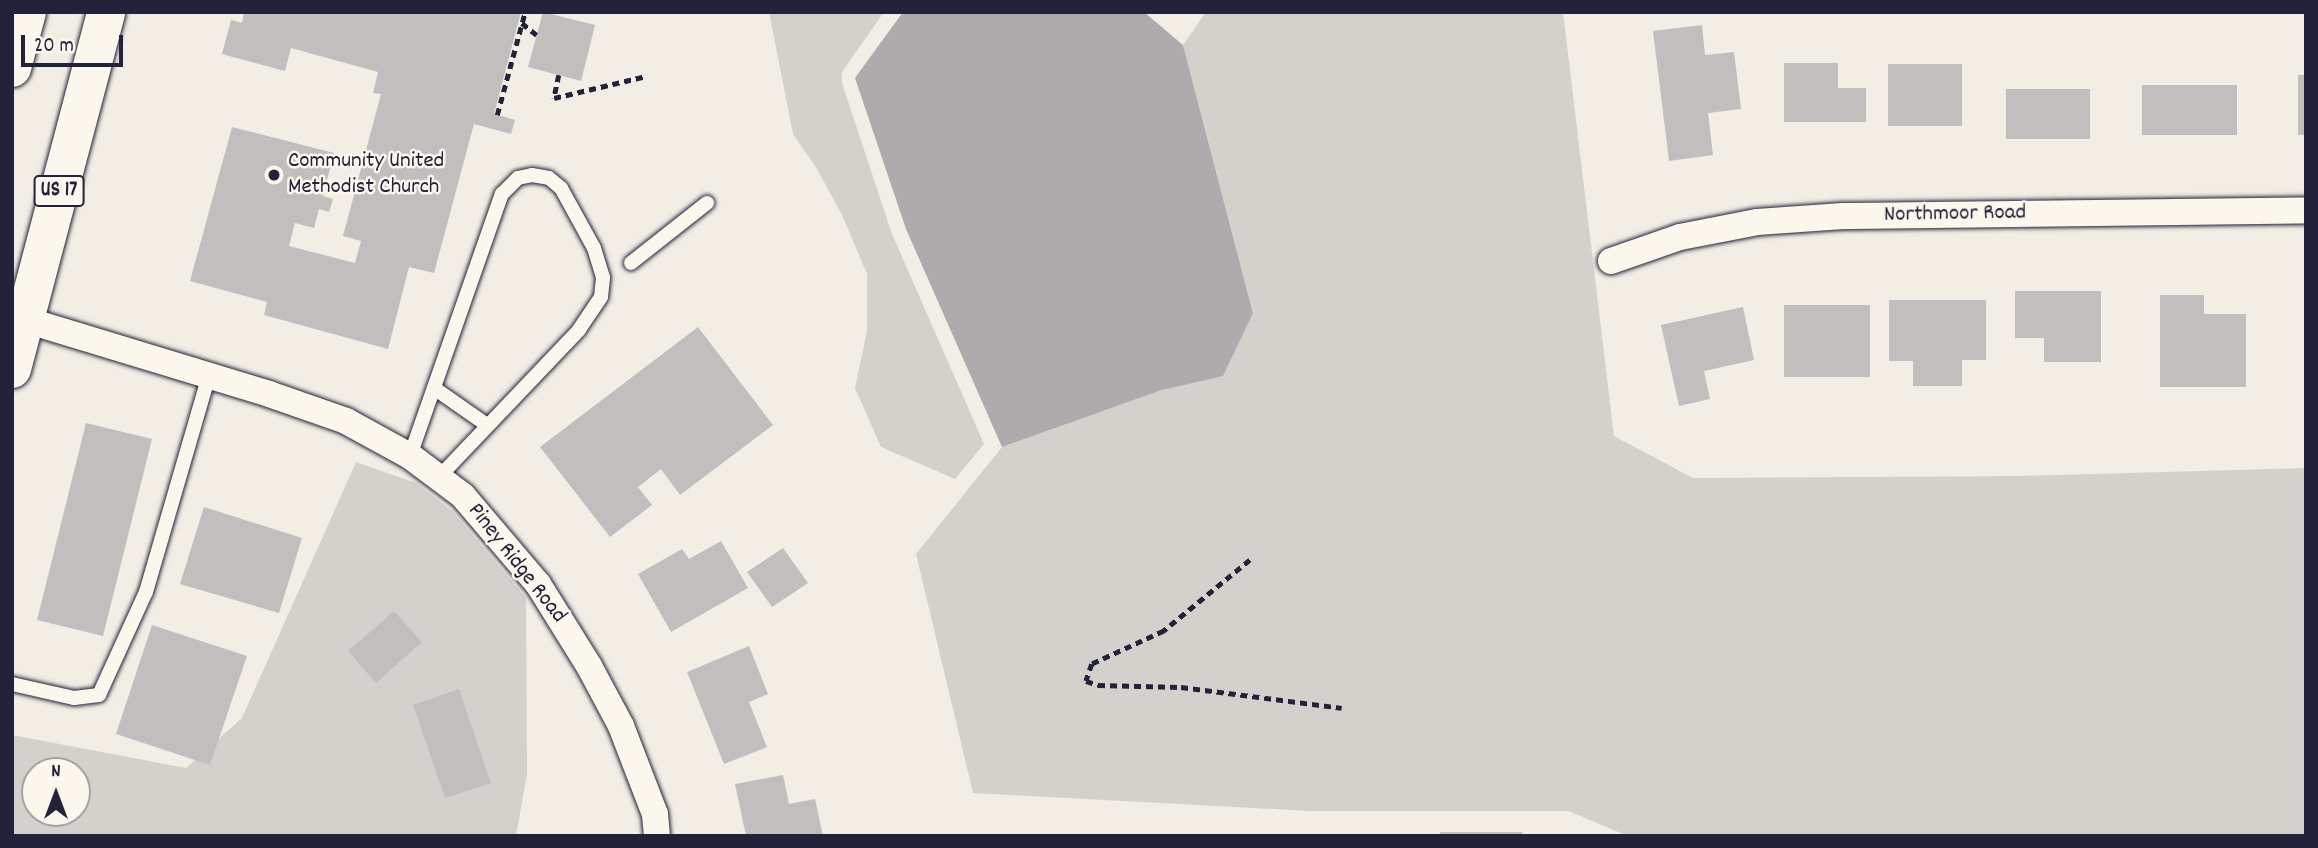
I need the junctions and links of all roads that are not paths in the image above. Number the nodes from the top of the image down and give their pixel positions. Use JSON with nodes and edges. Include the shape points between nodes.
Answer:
{"nodes":[{"id":1,"x":27,"y":12,"type":"edge"},
{"id":2,"x":103,"y":16,"type":"edge"},
{"id":3,"x":12,"y":68,"type":"edge"},
{"id":4,"x":707,"y":203,"type":"dead end"},
{"id":5,"x":2306,"y":211,"type":"edge"},
{"id":6,"x":1611,"y":261,"type":"dead end"},
{"id":7,"x":631,"y":263,"type":"dead end"},
{"id":8,"x":19,"y":309,"type":"edge"},
{"id":9,"x":12,"y":369,"type":"edge"},
{"id":10,"x":209,"y":375,"type":"junction"},
{"id":11,"x":434,"y":388,"type":"junction"},
{"id":12,"x":486,"y":425,"type":"junction"},
{"id":13,"x":410,"y":456,"type":"junction"},
{"id":14,"x":439,"y":477,"type":"junction"},
{"id":15,"x":12,"y":684,"type":"edge"},
{"id":16,"x":657,"y":836,"type":"edge"}],
"edges":[{"from":1,"to":3,"type":"main road"},
{"from":2,"to":8,"type":"main road","number":"US 17"},
{"from":4,"to":7,"type":"lane"},
{"from":5,"to":6,"type":"street","name":"Northmoor Road","via":[[1843,216],[1757,222],[1680,237]]},
{"from":8,"to":9,"type":"main road","number":"US 17"},
{"from":8,"to":10,"type":"street","name":"Piney Ridge Road"},
{"from":10,"to":13,"type":"street","name":"Piney Ridge Road","via":[[334,416]]},
{"from":10,"to":15,"type":"lane","via":[[146,592],[99,695],[74,698]]},
{"from":11,"to":12,"type":"lane"},
{"from":11,"to":12,"type":"lane","via":[[502,194],[518,178],[549,178],[561,188],[594,248],[603,278],[601,298],[579,330]]},
{"from":11,"to":13,"type":"lane"},
{"from":12,"to":14,"type":"lane"},
{"from":13,"to":14,"type":"street","name":"Piney Ridge Road"},
{"from":14,"to":16,"type":"street","name":"Piney Ridge Road","via":[[506,543],[565,625],[621,726],[655,814]]}]}
